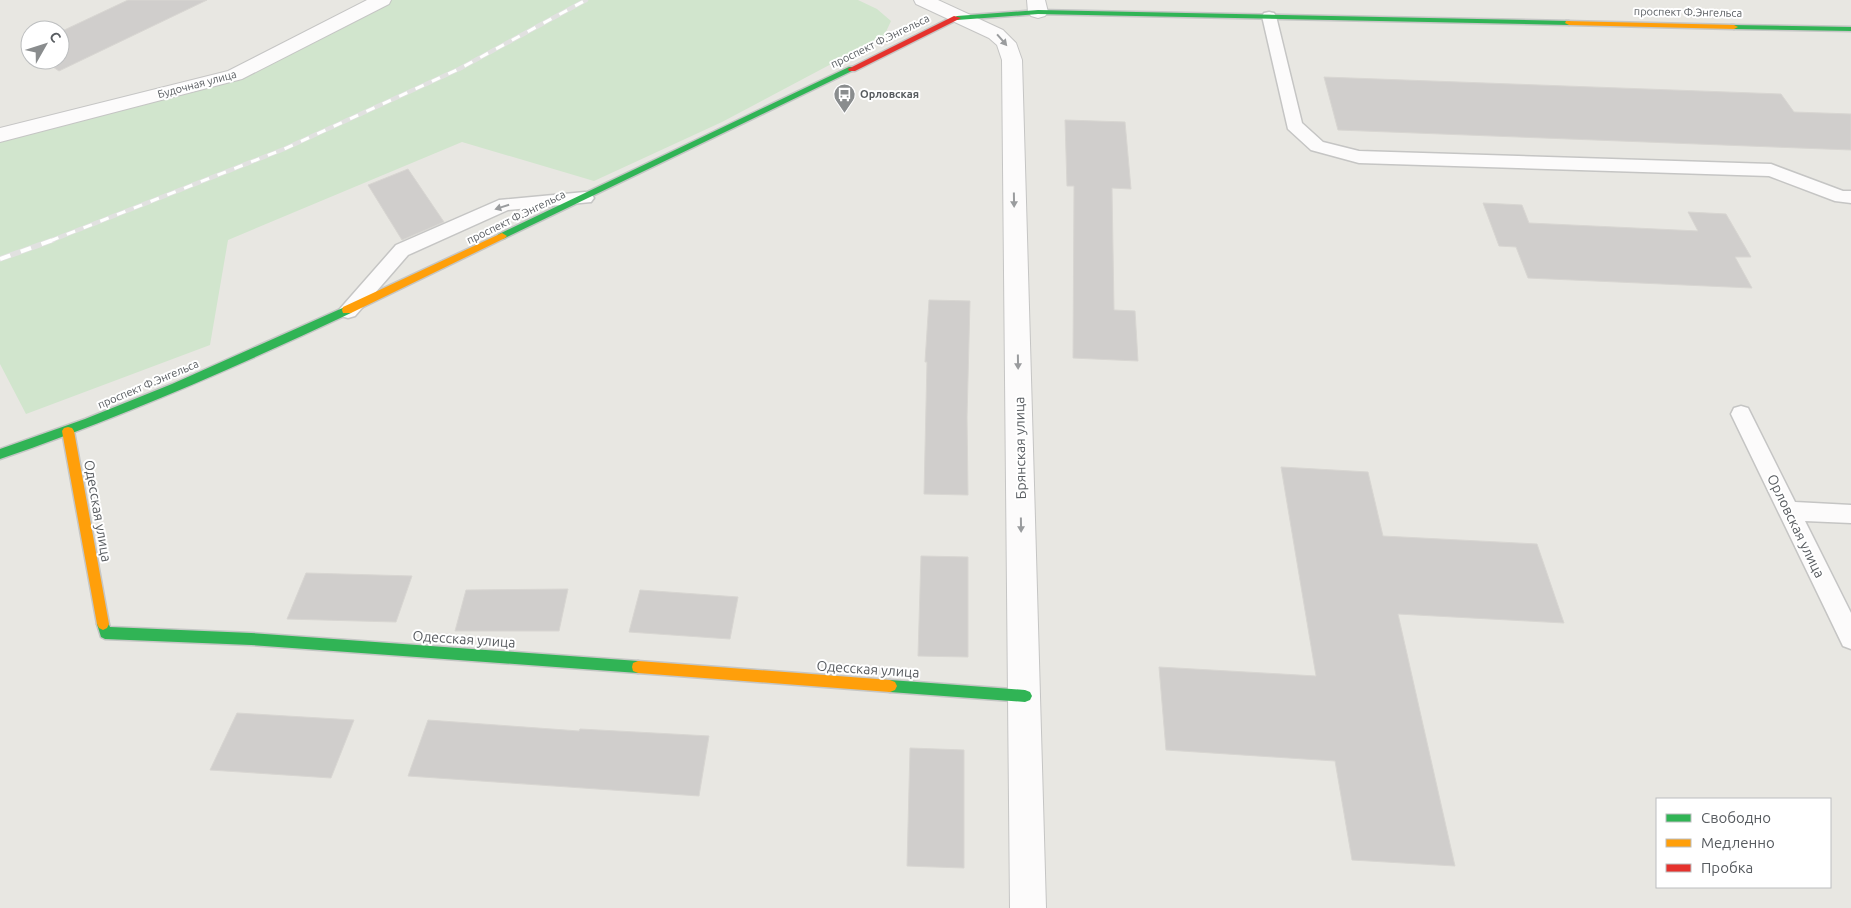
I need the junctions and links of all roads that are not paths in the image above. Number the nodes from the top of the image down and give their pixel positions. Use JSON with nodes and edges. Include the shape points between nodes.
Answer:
{"nodes":[{"id":1,"x":382,"y":0,"type":"edge"},
{"id":2,"x":923,"y":0,"type":"edge"},
{"id":3,"x":1037,"y":6,"type":"edge"},
{"id":4,"x":1269,"y":16,"type":"junction"},
{"id":5,"x":960,"y":17,"type":"junction"},
{"id":6,"x":1851,"y":29,"type":"edge"},
{"id":7,"x":0,"y":135,"type":"edge"},
{"id":8,"x":585,"y":198,"type":"junction"},
{"id":9,"x":1851,"y":198,"type":"edge"},
{"id":10,"x":348,"y":311,"type":"junction"},
{"id":11,"x":1741,"y":414,"type":"dead end"},
{"id":12,"x":68,"y":431,"type":"junction"},
{"id":13,"x":0,"y":454,"type":"edge"},
{"id":14,"x":1788,"y":511,"type":"junction"},
{"id":15,"x":1851,"y":514,"type":"edge"},
{"id":16,"x":1851,"y":638,"type":"edge"},
{"id":17,"x":1025,"y":696,"type":"junction"},
{"id":18,"x":1028,"y":908,"type":"edge"}],
"edges":[{"from":1,"to":7,"type":"street","name":"Будочная улица","via":[[235,75]]},
{"from":2,"to":5,"type":"street","name":"Брянская улица"},
{"from":3,"to":4,"type":"street","name":"проспект Ф.Энгельса"},
{"from":3,"to":5,"type":"street","name":"проспект Ф.Энгельса"},
{"from":4,"to":6,"type":"street","name":"проспект Ф.Энгельса"},
{"from":4,"to":9,"type":"lane","via":[[1294,125],[1317,146],[1359,157],[1771,170]]},
{"from":5,"to":8,"type":"street","name":"проспект Ф.Энгельса"},
{"from":5,"to":17,"type":"street","name":"Брянская улица","one_way":true,"via":[[996,34],[1006,43],[1012,60]]},
{"from":8,"to":10,"type":"street","name":"проспект Ф.Энгельса"},
{"from":8,"to":10,"type":"lane","one_way":true,"via":[[505,204],[402,250]]},
{"from":10,"to":12,"type":"street","name":"проспект Ф.Энгельса"},
{"from":11,"to":14,"type":"lane","name":"Орловская улица"},
{"from":12,"to":13,"type":"street","name":"проспект Ф.Энгельса"},
{"from":12,"to":17,"type":"street","name":"Одесская улица","via":[[105,633],[251,638]]},
{"from":14,"to":15,"type":"lane"},
{"from":14,"to":16,"type":"lane","name":"Орловская улица"},
{"from":17,"to":18,"type":"street","name":"Брянская улица"}]}
